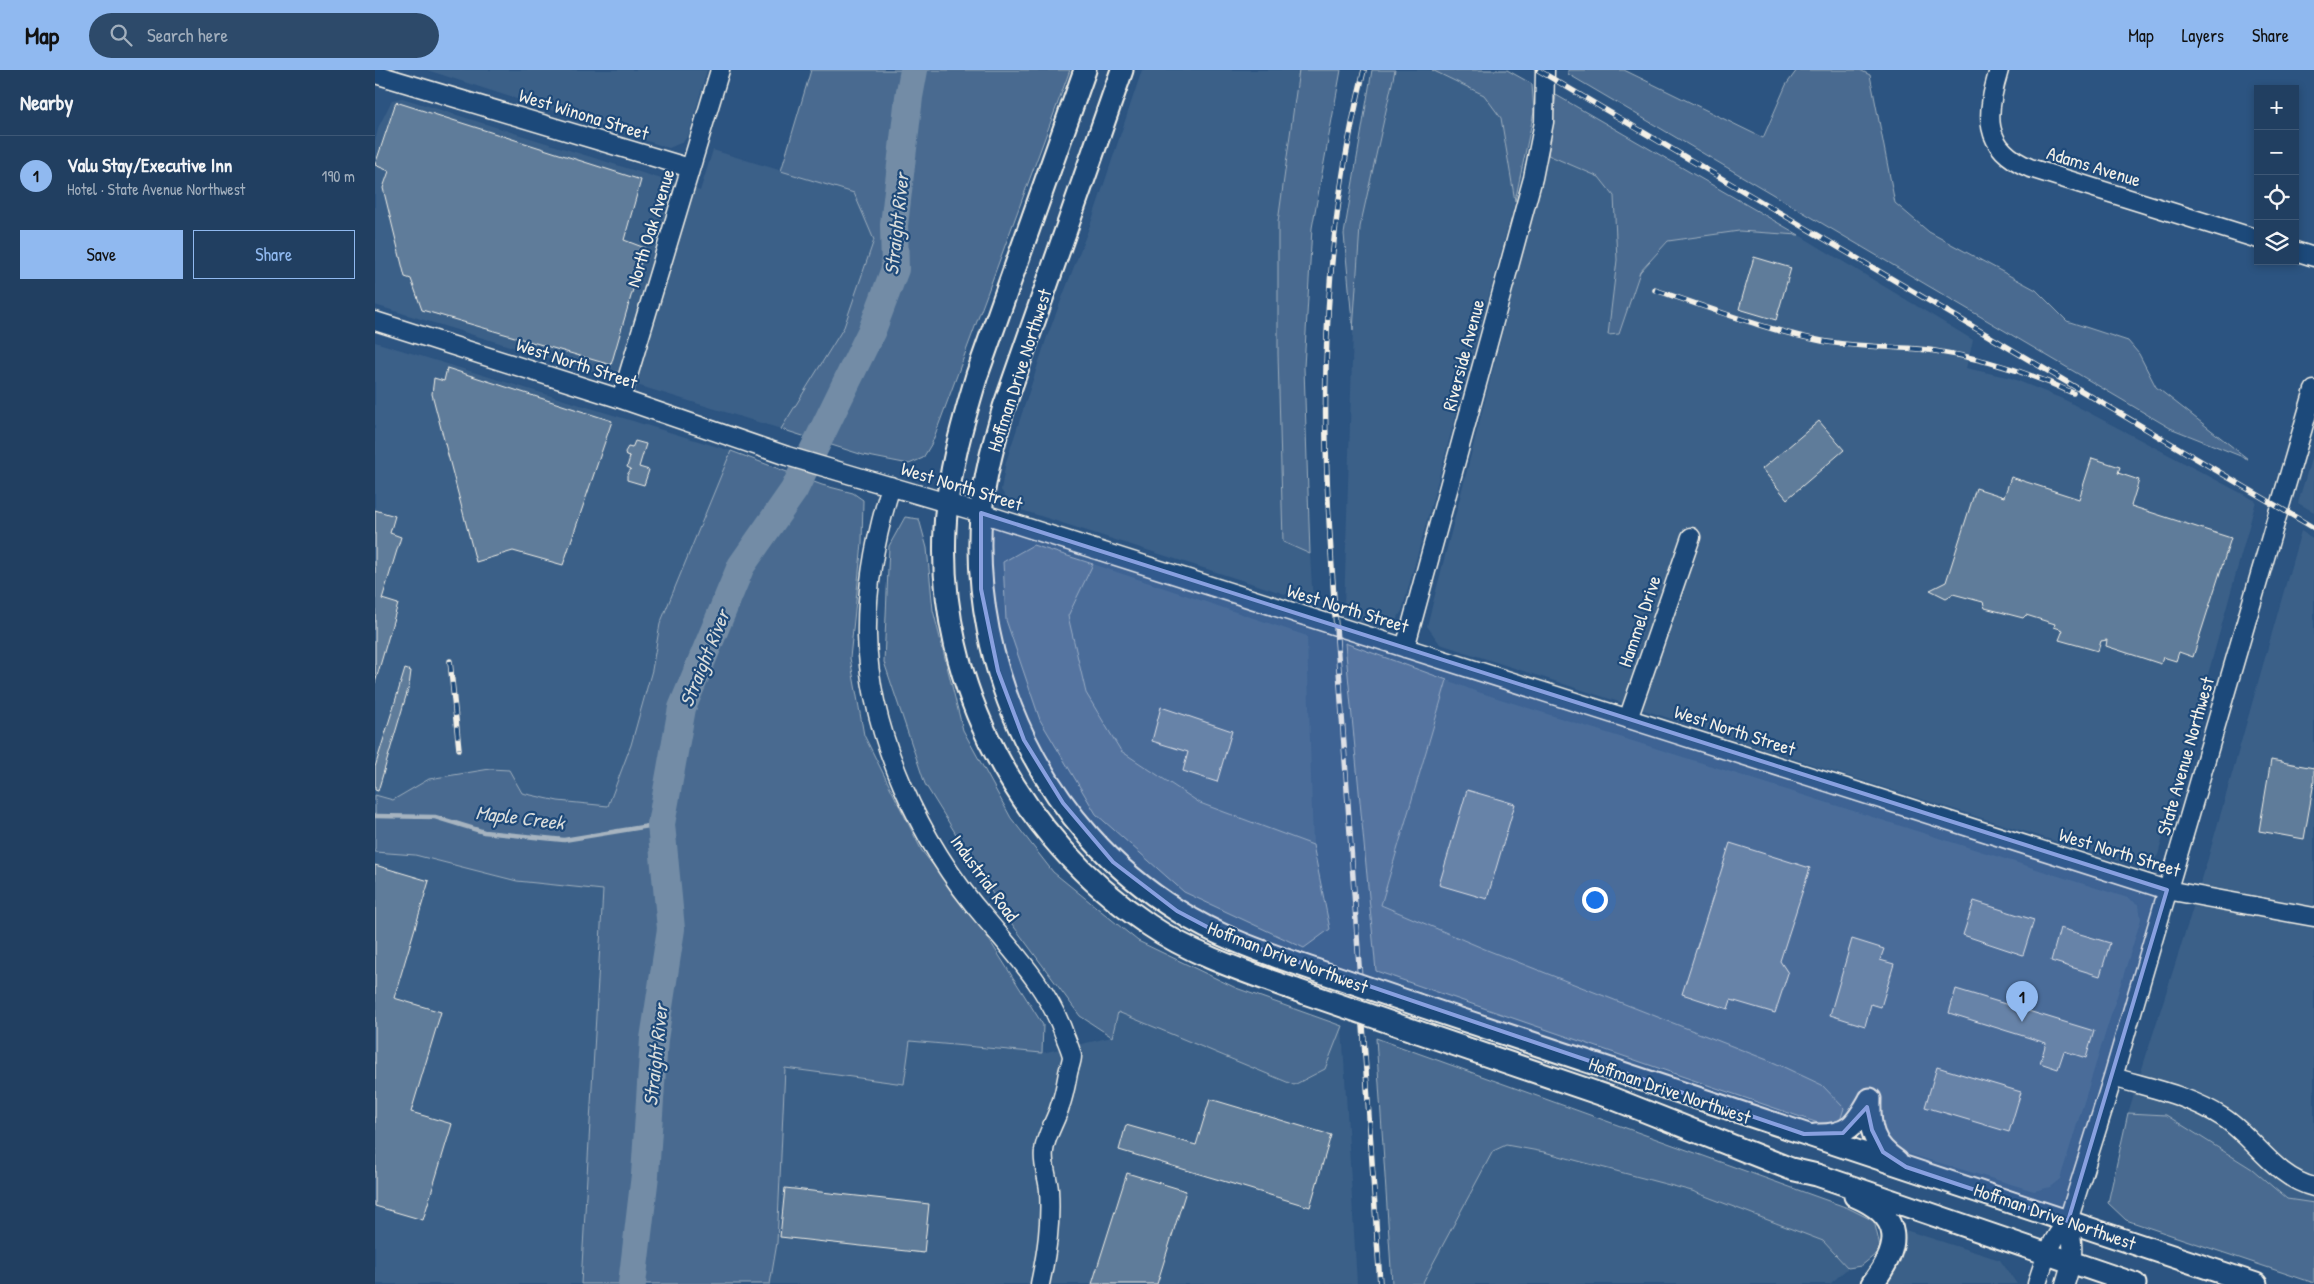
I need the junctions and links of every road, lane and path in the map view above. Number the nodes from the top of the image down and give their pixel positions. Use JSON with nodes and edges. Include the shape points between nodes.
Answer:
{"nodes":[{"id":1,"x":720,"y":70,"type":"edge"},
{"id":2,"x":1085,"y":70,"type":"edge"},
{"id":3,"x":1122,"y":70,"type":"edge"},
{"id":4,"x":1545,"y":70,"type":"edge"},
{"id":5,"x":1999,"y":70,"type":"edge"},
{"id":6,"x":378,"y":78,"type":"edge"},
{"id":7,"x":690,"y":168,"type":"junction"},
{"id":8,"x":2254,"y":239,"type":"edge"},
{"id":9,"x":2299,"y":252,"type":"edge"},
{"id":10,"x":2314,"y":257,"type":"edge"},
{"id":11,"x":375,"y":321,"type":"edge"},
{"id":12,"x":2314,"y":390,"type":"edge"},
{"id":13,"x":621,"y":399,"type":"junction"},
{"id":14,"x":891,"y":486,"type":"junction"},
{"id":15,"x":947,"y":504,"type":"junction"},
{"id":16,"x":981,"y":513,"type":"junction"},
{"id":17,"x":1691,"y":537,"type":"dead end"},
{"id":18,"x":1405,"y":648,"type":"junction"},
{"id":19,"x":1627,"y":719,"type":"junction"},
{"id":20,"x":2167,"y":890,"type":"junction"},
{"id":21,"x":2314,"y":917,"type":"edge"},
{"id":22,"x":2113,"y":1077,"type":"junction"},
{"id":23,"x":1804,"y":1134,"type":"junction"},
{"id":24,"x":1906,"y":1167,"type":"junction"},
{"id":25,"x":1791,"y":1169,"type":"junction"},
{"id":26,"x":2314,"y":1187,"type":"edge"},
{"id":27,"x":2068,"y":1221,"type":"junction"},
{"id":28,"x":2046,"y":1254,"type":"junction"},
{"id":29,"x":2072,"y":1262,"type":"junction"},
{"id":30,"x":1040,"y":1284,"type":"edge"},
{"id":31,"x":1872,"y":1284,"type":"edge"},
{"id":32,"x":2037,"y":1284,"type":"edge"},
{"id":33,"x":2065,"y":1284,"type":"edge"},
{"id":34,"x":2135,"y":1284,"type":"edge"},
{"id":35,"x":2256,"y":1284,"type":"edge"}],
"edges":[{"from":1,"to":7,"type":"street","name":"North Oak Avenue"},
{"from":2,"to":15,"type":"main road","name":"Hoffman Drive Northwest","via":[[977,375],[963,421]]},
{"from":3,"to":16,"type":"main road","name":"Hoffman Drive Northwest","via":[[1004,407]]},
{"from":4,"to":18,"type":"street","name":"Riverside Avenue","via":[[1543,122],[1533,178]]},
{"from":5,"to":8,"type":"street","name":"Adams Avenue","via":[[1989,115],[1999,146],[2011,158],[2030,168]]},
{"from":6,"to":7,"type":"street","name":"West Winona Street"},
{"from":7,"to":13,"type":"street","name":"North Oak Avenue"},
{"from":9,"to":10,"type":"street"},
{"from":11,"to":13,"type":"street","name":"West North Street"},
{"from":12,"to":20,"type":"street","name":"State Avenue Northwest"},
{"from":13,"to":14,"type":"street","name":"West North Street","via":[[787,456]]},
{"from":14,"to":15,"type":"street","name":"West North Street"},
{"from":14,"to":30,"type":"street","name":"Industrial Road","via":[[871,559],[867,635],[873,686],[886,741],[914,812],[956,880],[1021,958],[1048,998],[1072,1056],[1061,1106],[1044,1151],[1050,1229]]},
{"from":15,"to":16,"type":"street","name":"West North Street"},
{"from":15,"to":25,"type":"main road","name":"Hoffman Drive Northwest","bridge":true,"via":[[946,587],[964,678],[988,739],[1011,783],[1038,821],[1093,882],[1149,926],[1214,960],[1609,1097]]},
{"from":16,"to":18,"type":"street","name":"West North Street"},
{"from":16,"to":23,"type":"main road","name":"Hoffman Drive Northwest","bridge":true,"via":[[981,589],[987,631],[997,671],[1024,740],[1042,774],[1087,834],[1146,890],[1228,938],[1295,963]]},
{"from":17,"to":19,"type":"street","name":"Hammel Drive"},
{"from":18,"to":19,"type":"street","name":"West North Street"},
{"from":19,"to":20,"type":"street","name":"West North Street"},
{"from":20,"to":21,"type":"street","name":"West North Street"},
{"from":20,"to":22,"type":"street","name":"State Avenue Northwest"},
{"from":22,"to":26,"type":"street","via":[[2197,1103],[2225,1119],[2291,1178]]},
{"from":22,"to":27,"type":"street","name":"State Avenue Northwest"},
{"from":23,"to":24,"type":"main road","name":"Hoffman Drive Northwest"},
{"from":23,"to":24,"type":"main road","via":[[1829,1136],[1843,1132],[1853,1126],[1871,1099],[1869,1117],[1877,1141],[1883,1152]]},
{"from":24,"to":27,"type":"main road","name":"Hoffman Drive Northwest"},
{"from":25,"to":28,"type":"main road","name":"Hoffman Drive Northwest","via":[[1817,1175]]},
{"from":25,"to":31,"type":"main road","via":[[1859,1198],[1891,1224],[1893,1250]]},
{"from":27,"to":28,"type":"street","name":"State Avenue Northwest","via":[[2056,1234]]},
{"from":27,"to":29,"type":"street","via":[[2074,1242]]},
{"from":27,"to":35,"type":"main road","name":"Hoffman Drive Northwest"},
{"from":28,"to":29,"type":"main road","name":"Hoffman Drive Northwest"},
{"from":28,"to":32,"type":"street","name":"State Avenue Northwest"},
{"from":29,"to":33,"type":"street"},
{"from":29,"to":34,"type":"main road","name":"Hoffman Drive Northwest"}]}
